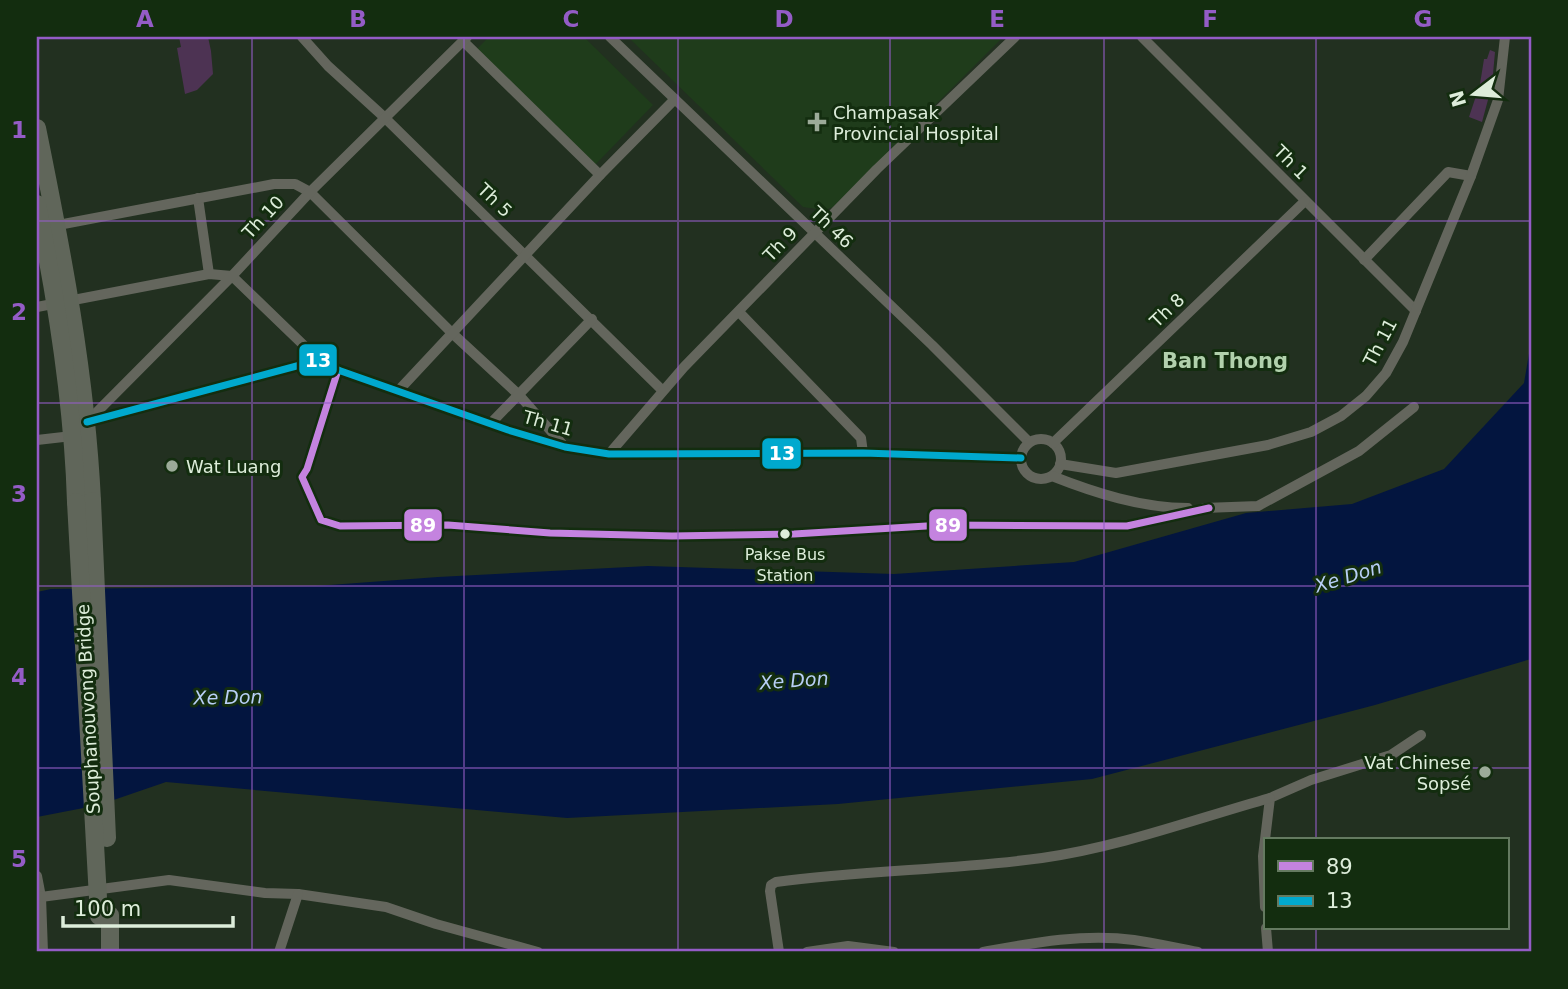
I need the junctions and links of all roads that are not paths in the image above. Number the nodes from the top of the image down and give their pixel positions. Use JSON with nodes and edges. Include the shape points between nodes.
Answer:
{"nodes":[{"id":1,"x":302,"y":37,"type":"edge"},
{"id":2,"x":610,"y":37,"type":"edge"},
{"id":3,"x":1015,"y":37,"type":"edge"},
{"id":4,"x":1142,"y":37,"type":"edge"},
{"id":5,"x":1505,"y":37,"type":"edge"},
{"id":6,"x":465,"y":39,"type":"edge"},
{"id":7,"x":675,"y":99,"type":"junction"},
{"id":8,"x":384,"y":117,"type":"junction"},
{"id":9,"x":37,"y":128,"type":"edge"},
{"id":10,"x":600,"y":175,"type":"junction"},
{"id":11,"x":1471,"y":176,"type":"junction"},
{"id":12,"x":310,"y":192,"type":"junction"},
{"id":13,"x":198,"y":198,"type":"junction"},
{"id":14,"x":1305,"y":201,"type":"junction"},
{"id":15,"x":37,"y":204,"type":"edge"},
{"id":16,"x":45,"y":227,"type":"edge"},
{"id":17,"x":814,"y":234,"type":"junction"},
{"id":18,"x":526,"y":255,"type":"junction"},
{"id":19,"x":1364,"y":260,"type":"junction"},
{"id":20,"x":209,"y":274,"type":"junction"},
{"id":21,"x":232,"y":276,"type":"junction"},
{"id":22,"x":63,"y":303,"type":"junction"},
{"id":23,"x":37,"y":307,"type":"edge"},
{"id":24,"x":1416,"y":311,"type":"junction"},
{"id":25,"x":739,"y":312,"type":"junction"},
{"id":26,"x":592,"y":319,"type":"junction"},
{"id":27,"x":453,"y":334,"type":"junction"},
{"id":28,"x":319,"y":360,"type":"junction"},
{"id":29,"x":338,"y":370,"type":"junction"},
{"id":30,"x":399,"y":390,"type":"junction"},
{"id":31,"x":662,"y":390,"type":"junction"},
{"id":32,"x":519,"y":395,"type":"junction"},
{"id":33,"x":1415,"y":407,"type":"dead end"},
{"id":34,"x":87,"y":422,"type":"junction"},
{"id":35,"x":491,"y":422,"type":"junction"},
{"id":36,"x":72,"y":436,"type":"junction"},
{"id":37,"x":37,"y":440,"type":"edge"},
{"id":38,"x":1029,"y":442,"type":"junction"},
{"id":39,"x":1053,"y":443,"type":"junction"},
{"id":40,"x":565,"y":447,"type":"junction"},
{"id":41,"x":609,"y":453,"type":"junction"},
{"id":42,"x":863,"y":453,"type":"junction"},
{"id":43,"x":1021,"y":458,"type":"junction"},
{"id":44,"x":1060,"y":464,"type":"junction"},
{"id":45,"x":1052,"y":476,"type":"junction"},
{"id":46,"x":84,"y":501,"type":"junction"},
{"id":47,"x":1209,"y":508,"type":"junction"},
{"id":48,"x":1421,"y":735,"type":"dead end"},
{"id":49,"x":1270,"y":797,"type":"junction"},
{"id":50,"x":1264,"y":838,"type":"edge"},
{"id":51,"x":1264,"y":841,"type":"edge"},
{"id":52,"x":37,"y":876,"type":"edge"},
{"id":53,"x":1264,"y":890,"type":"edge"},
{"id":54,"x":298,"y":894,"type":"junction"},
{"id":55,"x":41,"y":897,"type":"junction"},
{"id":56,"x":104,"y":916,"type":"junction"},
{"id":57,"x":1266,"y":930,"type":"edge"},
{"id":58,"x":849,"y":949,"type":"edge"},
{"id":59,"x":43,"y":952,"type":"edge"},
{"id":60,"x":99,"y":952,"type":"edge"},
{"id":61,"x":110,"y":952,"type":"edge"},
{"id":62,"x":279,"y":952,"type":"edge"},
{"id":63,"x":538,"y":952,"type":"edge"},
{"id":64,"x":779,"y":952,"type":"edge"},
{"id":65,"x":807,"y":952,"type":"edge"},
{"id":66,"x":894,"y":952,"type":"edge"},
{"id":67,"x":983,"y":952,"type":"edge"},
{"id":68,"x":1198,"y":952,"type":"edge"},
{"id":69,"x":1268,"y":952,"type":"edge"}],
"edges":[{"from":1,"to":8,"type":"street","name":"Th 5"},
{"from":2,"to":7,"type":"street","name":"Th 46"},
{"from":3,"to":17,"type":"street","name":"Th 9"},
{"from":4,"to":14,"type":"street","name":"Th 1"},
{"from":5,"to":11,"type":"street","name":"Th 11","via":[[1497,100]]},
{"from":6,"to":8,"type":"street","name":"Th 10"},
{"from":6,"to":10,"type":"street"},
{"from":7,"to":10,"type":"street"},
{"from":7,"to":17,"type":"street","name":"Th 46"},
{"from":8,"to":12,"type":"street","name":"Th 10"},
{"from":8,"to":18,"type":"street","name":"Th 5"},
{"from":9,"to":16,"type":"highway"},
{"from":10,"to":18,"type":"street"},
{"from":11,"to":19,"type":"street","via":[[1448,172]]},
{"from":11,"to":24,"type":"street","name":"Th 11"},
{"from":12,"to":13,"type":"street","via":[[295,184],[274,184]]},
{"from":12,"to":21,"type":"street","name":"Th 10"},
{"from":12,"to":27,"type":"street"},
{"from":13,"to":16,"type":"street"},
{"from":13,"to":20,"type":"street"},
{"from":14,"to":19,"type":"street","name":"Th 1"},
{"from":14,"to":39,"type":"street","name":"Th 8"},
{"from":15,"to":16,"type":"highway"},
{"from":16,"to":22,"type":"highway"},
{"from":17,"to":25,"type":"street","name":"Th 9"},
{"from":17,"to":38,"type":"street","name":"Th 46"},
{"from":18,"to":26,"type":"street","name":"Th 5"},
{"from":18,"to":27,"type":"street"},
{"from":19,"to":24,"type":"street","name":"Th 1"},
{"from":20,"to":21,"type":"street"},
{"from":20,"to":22,"type":"street"},
{"from":21,"to":28,"type":"street","name":"Th 11"},
{"from":21,"to":34,"type":"street","name":"Th 10"},
{"from":22,"to":23,"type":"street"},
{"from":22,"to":34,"type":"highway"},
{"from":22,"to":36,"type":"highway"},
{"from":24,"to":44,"type":"street","name":"Th 11","via":[[1403,342],[1366,396],[1311,432],[1268,445],[1116,473]]},
{"from":25,"to":31,"type":"street","name":"Th 9"},
{"from":25,"to":42,"type":"street","via":[[861,438]]},
{"from":26,"to":31,"type":"street","name":"Th 5"},
{"from":26,"to":32,"type":"street"},
{"from":27,"to":30,"type":"street"},
{"from":27,"to":32,"type":"street"},
{"from":28,"to":29,"type":"street","name":"Th 11"},
{"from":28,"to":34,"type":"street"},
{"from":29,"to":30,"type":"street","name":"Th 11"},
{"from":29,"to":47,"type":"street","via":[[302,477],[321,520],[340,526],[448,525],[550,534],[794,534],[943,525],[1127,526]]},
{"from":30,"to":35,"type":"street","name":"Th 11"},
{"from":31,"to":41,"type":"street","name":"Th 9"},
{"from":32,"to":35,"type":"street"},
{"from":32,"to":40,"type":"street"},
{"from":33,"to":47,"type":"street","via":[[1359,451],[1258,506]]},
{"from":34,"to":46,"type":"highway"},
{"from":35,"to":40,"type":"street","name":"Th 11"},
{"from":36,"to":37,"type":"street"},
{"from":36,"to":46,"type":"highway"},
{"from":38,"to":39,"type":"street"},
{"from":38,"to":43,"type":"street"},
{"from":39,"to":44,"type":"street"},
{"from":40,"to":41,"type":"street","name":"Th 11"},
{"from":41,"to":42,"type":"street","name":"Th 11"},
{"from":42,"to":43,"type":"street","name":"Th 11"},
{"from":43,"to":45,"type":"street","via":[[1032,477]]},
{"from":44,"to":45,"type":"street"},
{"from":45,"to":47,"type":"street","via":[[1096,493],[1170,508]]},
{"from":46,"to":56,"type":"highway","name":"Souphanouvong Bridge","bridge":true},
{"from":48,"to":49,"type":"street","via":[[1391,755]]},
{"from":49,"to":50,"type":"street"},
{"from":49,"to":64,"type":"street","via":[[1087,850],[1041,858],[776,882],[769,891]]},
{"from":51,"to":53,"type":"street"},
{"from":52,"to":55,"type":"street"},
{"from":54,"to":55,"type":"street","via":[[169,880]]},
{"from":54,"to":62,"type":"street"},
{"from":54,"to":63,"type":"street","via":[[386,907]]},
{"from":55,"to":59,"type":"street"},
{"from":56,"to":60,"type":"highway"},
{"from":56,"to":61,"type":"highway"},
{"from":57,"to":69,"type":"street"},
{"from":58,"to":65,"type":"street"},
{"from":58,"to":66,"type":"street"},
{"from":67,"to":68,"type":"street","via":[[1043,941],[1132,939]]}]}
